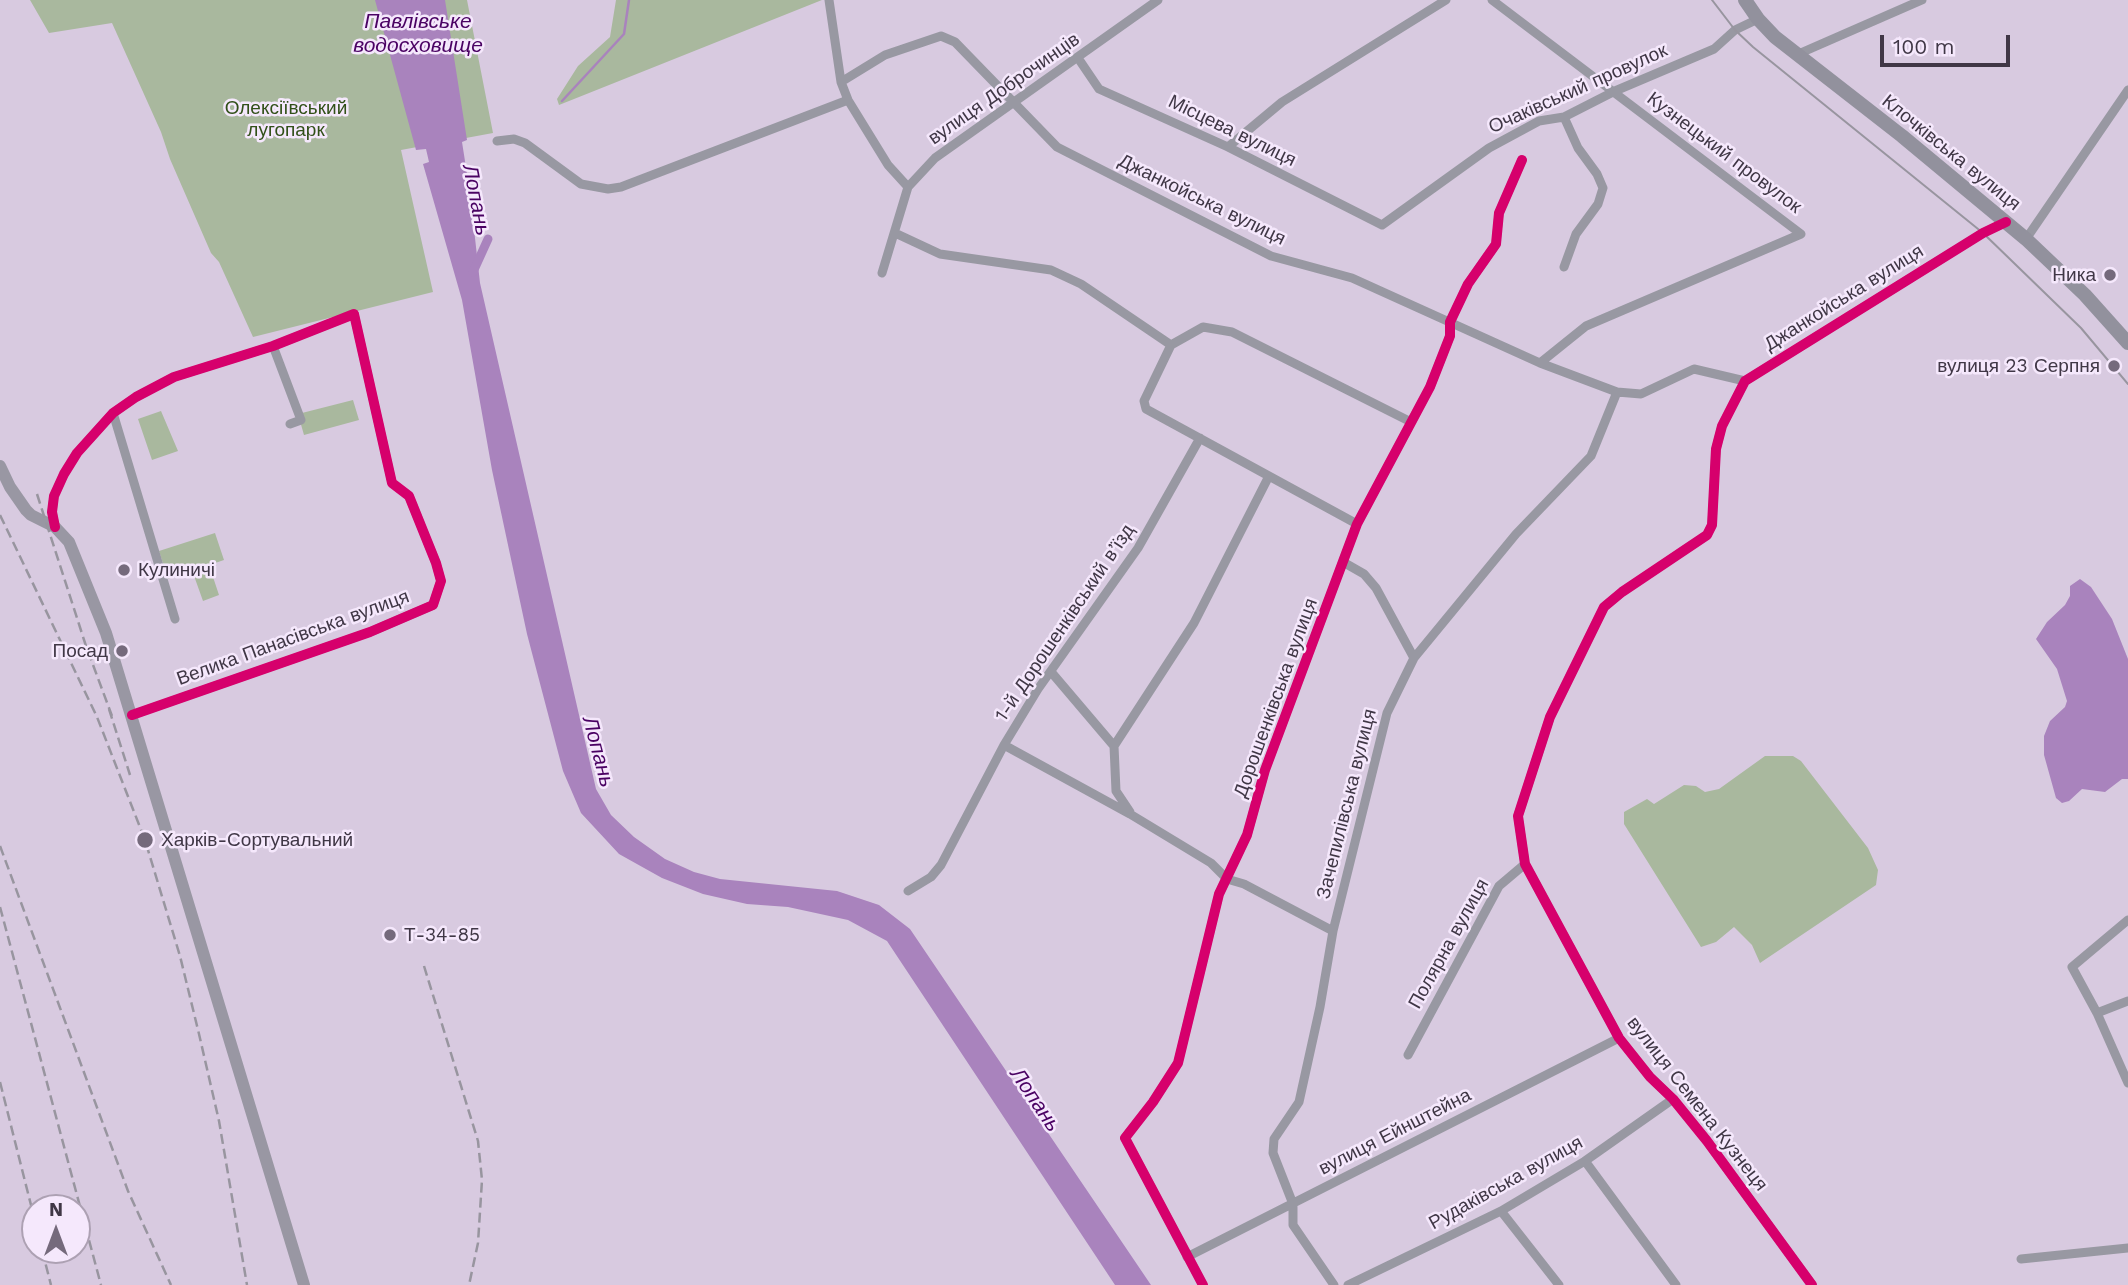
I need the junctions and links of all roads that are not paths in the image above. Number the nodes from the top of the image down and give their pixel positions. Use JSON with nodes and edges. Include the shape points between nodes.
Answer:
{"nodes":[{"id":1,"x":829,"y":0,"type":"edge"},
{"id":2,"x":1158,"y":0,"type":"edge"},
{"id":3,"x":1447,"y":0,"type":"edge"},
{"id":4,"x":1492,"y":0,"type":"edge"},
{"id":5,"x":1745,"y":0,"type":"edge"},
{"id":6,"x":1922,"y":0,"type":"edge"},
{"id":7,"x":1758,"y":19,"type":"junction"},
{"id":8,"x":1796,"y":55,"type":"junction"},
{"id":9,"x":1078,"y":58,"type":"junction"},
{"id":10,"x":841,"y":82,"type":"junction"},
{"id":11,"x":2128,"y":90,"type":"edge"},
{"id":12,"x":1615,"y":91,"type":"junction"},
{"id":13,"x":848,"y":100,"type":"junction"},
{"id":14,"x":1014,"y":104,"type":"junction"},
{"id":15,"x":1564,"y":117,"type":"junction"},
{"id":16,"x":497,"y":141,"type":"dead end"},
{"id":17,"x":1228,"y":147,"type":"junction"},
{"id":18,"x":1522,"y":160,"type":"dead end"},
{"id":19,"x":908,"y":187,"type":"junction"},
{"id":20,"x":2006,"y":222,"type":"junction"},
{"id":21,"x":1382,"y":225,"type":"joint"},
{"id":22,"x":895,"y":233,"type":"junction"},
{"id":23,"x":2026,"y":239,"type":"junction"},
{"id":24,"x":1564,"y":267,"type":"dead end"},
{"id":25,"x":882,"y":273,"type":"dead end"},
{"id":26,"x":1450,"y":322,"type":"junction"},
{"id":27,"x":2128,"y":343,"type":"edge"},
{"id":28,"x":1171,"y":345,"type":"junction"},
{"id":29,"x":273,"y":346,"type":"junction"},
{"id":30,"x":1540,"y":363,"type":"junction"},
{"id":31,"x":1745,"y":381,"type":"junction"},
{"id":32,"x":1617,"y":392,"type":"junction"},
{"id":33,"x":113,"y":413,"type":"junction"},
{"id":34,"x":1411,"y":422,"type":"junction"},
{"id":35,"x":290,"y":424,"type":"dead end"},
{"id":36,"x":1200,"y":438,"type":"junction"},
{"id":37,"x":0,"y":466,"type":"edge"},
{"id":38,"x":1269,"y":476,"type":"junction"},
{"id":39,"x":1357,"y":524,"type":"junction"},
{"id":40,"x":55,"y":527,"type":"junction"},
{"id":41,"x":1343,"y":562,"type":"junction"},
{"id":42,"x":175,"y":619,"type":"dead end"},
{"id":43,"x":1414,"y":658,"type":"junction"},
{"id":44,"x":1052,"y":673,"type":"junction"},
{"id":45,"x":132,"y":715,"type":"junction"},
{"id":46,"x":1004,"y":745,"type":"junction"},
{"id":47,"x":1114,"y":747,"type":"junction"},
{"id":48,"x":1130,"y":814,"type":"junction"},
{"id":49,"x":1525,"y":864,"type":"junction"},
{"id":50,"x":1227,"y":879,"type":"junction"},
{"id":51,"x":908,"y":891,"type":"dead end"},
{"id":52,"x":2128,"y":920,"type":"edge"},
{"id":53,"x":1333,"y":931,"type":"junction"},
{"id":54,"x":2128,"y":1001,"type":"edge"},
{"id":55,"x":2097,"y":1013,"type":"junction"},
{"id":56,"x":1619,"y":1038,"type":"junction"},
{"id":57,"x":1408,"y":1055,"type":"dead end"},
{"id":58,"x":2128,"y":1083,"type":"edge"},
{"id":59,"x":1673,"y":1099,"type":"junction"},
{"id":60,"x":1585,"y":1161,"type":"junction"},
{"id":61,"x":1293,"y":1204,"type":"junction"},
{"id":62,"x":1500,"y":1211,"type":"junction"},
{"id":63,"x":2128,"y":1248,"type":"edge"},
{"id":64,"x":1187,"y":1257,"type":"junction"},
{"id":65,"x":2021,"y":1259,"type":"dead end"},
{"id":66,"x":304,"y":1285,"type":"edge"},
{"id":67,"x":1203,"y":1285,"type":"edge"},
{"id":68,"x":1334,"y":1285,"type":"edge"},
{"id":69,"x":1348,"y":1285,"type":"edge"},
{"id":70,"x":1559,"y":1285,"type":"edge"},
{"id":71,"x":1675,"y":1285,"type":"edge"},
{"id":72,"x":1812,"y":1285,"type":"edge"}],
"edges":[{"from":1,"to":10,"type":"street"},
{"from":2,"to":9,"type":"street","name":"вулиця Доброчинців"},
{"from":3,"to":17,"type":"street","via":[[1282,102]]},
{"from":4,"to":12,"type":"street","name":"Кузнецький провулок"},
{"from":5,"to":7,"type":"main road","name":"Клочківська вулиця"},
{"from":6,"to":8,"type":"street"},
{"from":7,"to":8,"type":"main road","name":"Клочківська вулиця"},
{"from":7,"to":12,"type":"street","name":"Очаківський провулок","via":[[1735,30],[1714,49]]},
{"from":8,"to":20,"type":"main road","name":"Клочківська вулиця"},
{"from":9,"to":14,"type":"street","name":"вулиця Доброчинців"},
{"from":9,"to":17,"type":"street","name":"Місцева вулиця","via":[[1099,89]]},
{"from":10,"to":13,"type":"street"},
{"from":10,"to":14,"type":"street","name":"Джанкойська вулиця","via":[[885,55],[941,36],[956,42]]},
{"from":11,"to":23,"type":"street"},
{"from":12,"to":15,"type":"street","name":"Очаківський провулок"},
{"from":12,"to":30,"type":"street","name":"Кузнецький провулок","via":[[1801,234],[1586,326]]},
{"from":13,"to":16,"type":"street","via":[[621,187],[581,184],[534,148],[514,139]]},
{"from":13,"to":19,"type":"street","via":[[888,166]]},
{"from":14,"to":19,"type":"street","name":"вулиця Доброчинців","via":[[935,158]]},
{"from":14,"to":26,"type":"street","name":"Джанкойська вулиця","via":[[1057,147],[1271,256],[1352,278]]},
{"from":15,"to":21,"type":"street","name":"Очаківський провулок","via":[[1539,121],[1489,148]]},
{"from":15,"to":24,"type":"street","via":[[1603,188],[1598,204],[1576,234]]},
{"from":17,"to":21,"type":"street","name":"Місцева вулиця"},
{"from":18,"to":26,"type":"street","name":"Дорошенківська вулиця","via":[[1499,213],[1496,244],[1468,284]]},
{"from":19,"to":22,"type":"street"},
{"from":20,"to":23,"type":"main road","name":"Клочківська вулиця"},
{"from":20,"to":31,"type":"street","name":"Джанкойська вулиця"},
{"from":22,"to":25,"type":"street"},
{"from":22,"to":28,"type":"street","via":[[940,254],[1051,270],[1081,284]]},
{"from":23,"to":27,"type":"main road","name":"Клочківська вулиця"},
{"from":26,"to":30,"type":"street","name":"Джанкойська вулиця"},
{"from":26,"to":34,"type":"street","name":"Дорошенківська вулиця","via":[[1450,336]]},
{"from":28,"to":34,"type":"street","via":[[1203,327],[1231,332]]},
{"from":28,"to":36,"type":"street","via":[[1144,401],[1146,409]]},
{"from":29,"to":33,"type":"street","name":"Велика Панасівська вулиця","via":[[174,377]]},
{"from":29,"to":35,"type":"street","via":[[301,420]]},
{"from":29,"to":45,"type":"street","name":"Велика Панасівська вулиця","via":[[355,314],[393,482],[409,496],[416,511],[436,563],[440,589],[433,605],[370,632]]},
{"from":30,"to":32,"type":"street","name":"Джанкойська вулиця"},
{"from":31,"to":32,"type":"street","name":"Джанкойська вулиця","via":[[1694,369],[1641,394]]},
{"from":31,"to":49,"type":"street","via":[[1722,426],[1716,449],[1713,525],[1707,536],[1604,607],[1550,717],[1518,816]]},
{"from":32,"to":43,"type":"street","name":"Зачепилівська вулиця","via":[[1591,457],[1516,534]]},
{"from":33,"to":40,"type":"street","name":"Велика Панасівська вулиця","via":[[64,474],[54,496]]},
{"from":33,"to":42,"type":"street"},
{"from":34,"to":39,"type":"street","name":"Дорошенківська вулиця"},
{"from":36,"to":38,"type":"street"},
{"from":36,"to":44,"type":"street","name":"1-й Дорошенківський в’їзд","via":[[1138,548]]},
{"from":37,"to":40,"type":"street","via":[[26,510]]},
{"from":38,"to":39,"type":"street"},
{"from":38,"to":47,"type":"street","via":[[1194,623]]},
{"from":39,"to":41,"type":"street","name":"Дорошенківська вулиця"},
{"from":40,"to":45,"type":"street","via":[[76,557]]},
{"from":41,"to":43,"type":"street","via":[[1364,574],[1376,589]]},
{"from":41,"to":50,"type":"street","name":"Дорошенківська вулиця","via":[[1265,770],[1247,835]]},
{"from":43,"to":53,"type":"street","name":"Зачепилівська вулиця","via":[[1387,713]]},
{"from":44,"to":46,"type":"street","name":"1-й Дорошенківський в’їзд"},
{"from":44,"to":47,"type":"street"},
{"from":45,"to":66,"type":"street"},
{"from":46,"to":48,"type":"street"},
{"from":46,"to":51,"type":"street","name":"1-й Дорошенківський в’їзд","via":[[940,865],[931,877]]},
{"from":47,"to":48,"type":"street","via":[[1116,791]]},
{"from":48,"to":50,"type":"street","via":[[1211,863]]},
{"from":49,"to":56,"type":"street","name":"вулиця Семена Кузнеця"},
{"from":49,"to":57,"type":"street","name":"Полярна вулиця","via":[[1499,886]]},
{"from":50,"to":53,"type":"street"},
{"from":50,"to":64,"type":"street","name":"Дорошенківська вулиця","via":[[1219,894],[1178,1063],[1125,1138]]},
{"from":52,"to":55,"type":"street","via":[[2072,967]]},
{"from":53,"to":61,"type":"street","name":"Зачепилівська вулиця","via":[[1299,1102],[1274,1139],[1273,1153]]},
{"from":54,"to":55,"type":"street"},
{"from":55,"to":58,"type":"street"},
{"from":56,"to":59,"type":"street","name":"вулиця Семена Кузнеця"},
{"from":56,"to":61,"type":"street","name":"вулиця Ейнштейна"},
{"from":59,"to":60,"type":"street","name":"Рудаківська вулиця"},
{"from":59,"to":72,"type":"street","name":"вулиця Семена Кузнеця"},
{"from":60,"to":62,"type":"street","name":"Рудаківська вулиця"},
{"from":60,"to":71,"type":"street"},
{"from":61,"to":64,"type":"street","name":"вулиця Ейнштейна"},
{"from":61,"to":68,"type":"street","via":[[1293,1225]]},
{"from":62,"to":69,"type":"street","name":"Рудаківська вулиця"},
{"from":62,"to":70,"type":"street"},
{"from":63,"to":65,"type":"street"},
{"from":64,"to":67,"type":"street","name":"Дорошенківська вулиця"}]}
